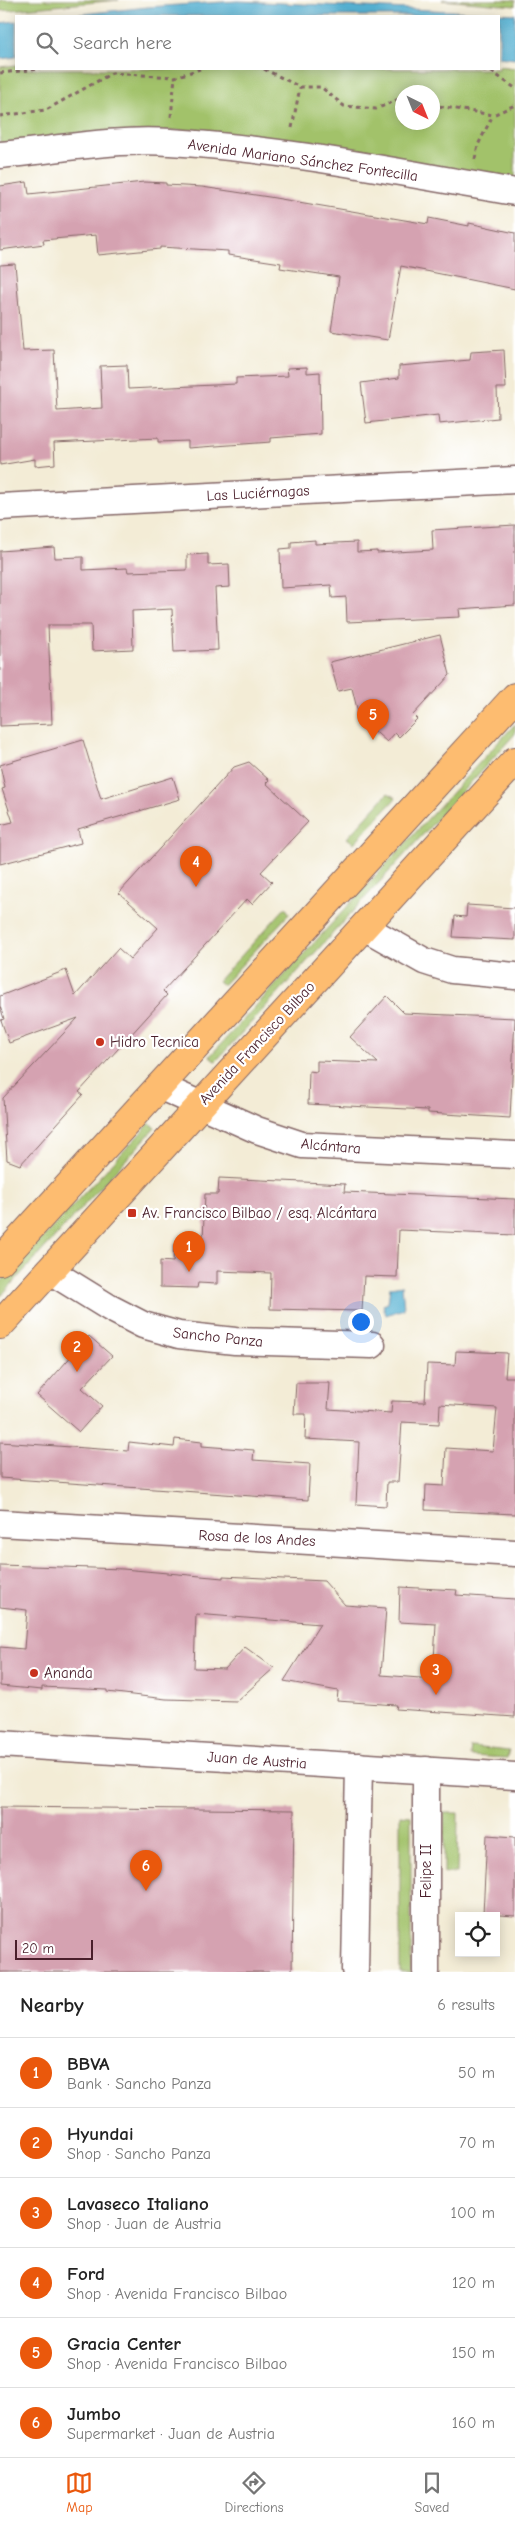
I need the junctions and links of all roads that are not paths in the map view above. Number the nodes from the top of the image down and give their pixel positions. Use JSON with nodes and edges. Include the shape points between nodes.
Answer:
{"nodes":[{"id":1,"x":0,"y":156,"type":"edge"},
{"id":2,"x":515,"y":192,"type":"edge"},
{"id":3,"x":515,"y":480,"type":"edge"},
{"id":4,"x":0,"y":507,"type":"edge"},
{"id":5,"x":515,"y":697,"type":"edge"},
{"id":6,"x":515,"y":761,"type":"edge"},
{"id":7,"x":364,"y":927,"type":"junction"},
{"id":8,"x":515,"y":976,"type":"edge"},
{"id":9,"x":158,"y":1086,"type":"junction"},
{"id":10,"x":200,"y":1106,"type":"junction"},
{"id":11,"x":515,"y":1155,"type":"edge"},
{"id":12,"x":0,"y":1260,"type":"edge"},
{"id":13,"x":50,"y":1271,"type":"junction"},
{"id":14,"x":0,"y":1325,"type":"edge"},
{"id":15,"x":372,"y":1345,"type":"dead end"},
{"id":16,"x":0,"y":1523,"type":"edge"},
{"id":17,"x":515,"y":1553,"type":"edge"},
{"id":18,"x":0,"y":1744,"type":"edge"},
{"id":19,"x":359,"y":1766,"type":"junction"},
{"id":20,"x":426,"y":1770,"type":"junction"},
{"id":21,"x":515,"y":1776,"type":"edge"},
{"id":22,"x":355,"y":1970,"type":"dead end"},
{"id":23,"x":426,"y":1972,"type":"edge"}],
"edges":[{"from":1,"to":2,"type":"street","name":"Avenida Mariano Sánchez Fontecilla","via":[[168,142],[286,154]]},
{"from":3,"to":4,"type":"street","name":"Las Luciérnagas"},
{"from":5,"to":9,"type":"main road"},
{"from":6,"to":7,"type":"main road","name":"Avenida Francisco Bilbao"},
{"from":7,"to":8,"type":"street","via":[[424,961],[452,970]]},
{"from":7,"to":10,"type":"main road","name":"Avenida Francisco Bilbao"},
{"from":9,"to":10,"type":"street","name":"Alcántara"},
{"from":9,"to":12,"type":"main road"},
{"from":10,"to":11,"type":"street","name":"Alcántara","via":[[277,1139],[302,1145]]},
{"from":10,"to":13,"type":"main road","name":"Avenida Francisco Bilbao"},
{"from":13,"to":14,"type":"main road","name":"Avenida Francisco Bilbao"},
{"from":13,"to":15,"type":"street","name":"Sancho Panza","via":[[143,1325],[179,1335],[235,1341]]},
{"from":16,"to":17,"type":"street","name":"Rosa de los Andes"},
{"from":18,"to":19,"type":"street","name":"Juan de Austria"},
{"from":19,"to":20,"type":"street","name":"Juan de Austria"},
{"from":19,"to":22,"type":"street"},
{"from":20,"to":21,"type":"street","name":"Juan de Austria"},
{"from":20,"to":23,"type":"street","name":"Felipe II"}]}
